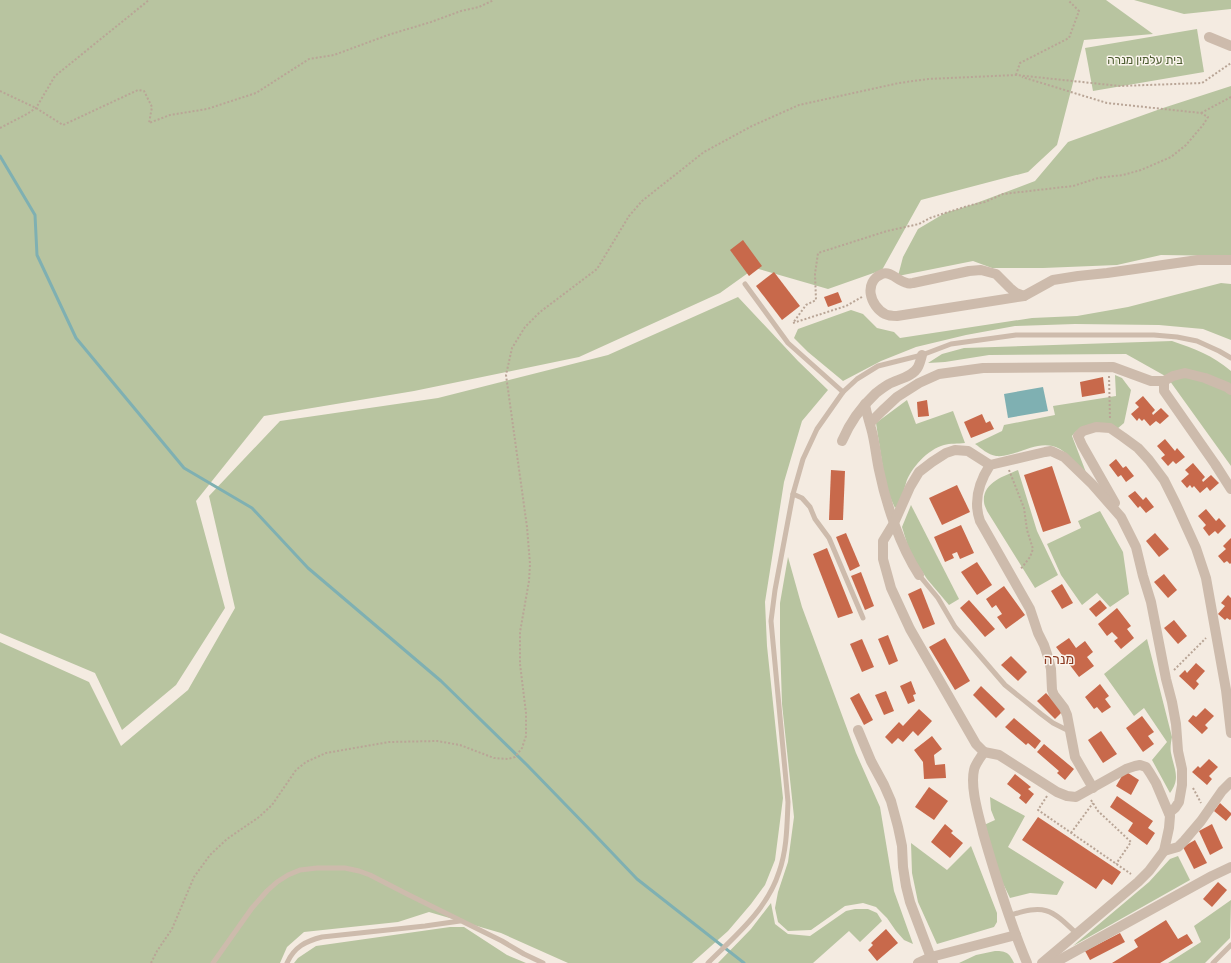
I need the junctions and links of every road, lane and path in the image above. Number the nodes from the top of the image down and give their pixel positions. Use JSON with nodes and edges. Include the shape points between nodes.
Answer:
{"nodes":[{"id":1,"x":149,"y":0,"type":"edge"},
{"id":2,"x":494,"y":0,"type":"edge"},
{"id":3,"x":1068,"y":0,"type":"edge"},
{"id":4,"x":1209,"y":37,"type":"dead end"},
{"id":5,"x":1231,"y":46,"type":"edge"},
{"id":6,"x":1231,"y":63,"type":"edge"},
{"id":7,"x":1016,"y":75,"type":"junction"},
{"id":8,"x":0,"y":90,"type":"edge"},
{"id":9,"x":1231,"y":97,"type":"edge"},
{"id":10,"x":36,"y":108,"type":"junction"},
{"id":11,"x":1201,"y":113,"type":"junction"},
{"id":12,"x":0,"y":128,"type":"edge"},
{"id":13,"x":1231,"y":260,"type":"edge"},
{"id":14,"x":745,"y":284,"type":"dead end"},
{"id":15,"x":871,"y":293,"type":"junction"},
{"id":16,"x":1024,"y":296,"type":"junction"},
{"id":17,"x":922,"y":355,"type":"junction"},
{"id":18,"x":1231,"y":358,"type":"edge"},
{"id":19,"x":1109,"y":367,"type":"junction"},
{"id":20,"x":1164,"y":381,"type":"junction"},
{"id":21,"x":1231,"y":390,"type":"edge"},
{"id":22,"x":842,"y":392,"type":"junction"},
{"id":23,"x":864,"y":404,"type":"junction"},
{"id":24,"x":870,"y":423,"type":"junction"},
{"id":25,"x":1110,"y":428,"type":"junction"},
{"id":26,"x":842,"y":441,"type":"dead end"},
{"id":27,"x":1006,"y":461,"type":"junction"},
{"id":28,"x":990,"y":465,"type":"junction"},
{"id":29,"x":1231,"y":489,"type":"edge"},
{"id":30,"x":792,"y":494,"type":"junction"},
{"id":31,"x":1120,"y":517,"type":"junction"},
{"id":32,"x":894,"y":523,"type":"junction"},
{"id":33,"x":919,"y":575,"type":"joint"},
{"id":34,"x":1013,"y":579,"type":"junction"},
{"id":35,"x":863,"y":618,"type":"dead end"},
{"id":36,"x":1216,"y":629,"type":"junction"},
{"id":37,"x":1166,"y":679,"type":"junction"},
{"id":38,"x":858,"y":730,"type":"dead end"},
{"id":39,"x":1070,"y":732,"type":"junction"},
{"id":40,"x":1231,"y":733,"type":"edge"},
{"id":41,"x":984,"y":752,"type":"junction"},
{"id":42,"x":1231,"y":782,"type":"edge"},
{"id":43,"x":1052,"y":788,"type":"junction"},
{"id":44,"x":1193,"y":788,"type":"dead end"},
{"id":45,"x":1090,"y":790,"type":"junction"},
{"id":46,"x":1093,"y":803,"type":"junction"},
{"id":47,"x":1169,"y":813,"type":"junction"},
{"id":48,"x":1206,"y":814,"type":"junction"},
{"id":49,"x":1072,"y":833,"type":"junction"},
{"id":50,"x":1164,"y":851,"type":"junction"},
{"id":51,"x":1116,"y":864,"type":"junction"},
{"id":52,"x":1231,"y":867,"type":"edge"},
{"id":53,"x":1140,"y":880,"type":"junction"},
{"id":54,"x":1008,"y":916,"type":"junction"},
{"id":55,"x":461,"y":921,"type":"junction"},
{"id":56,"x":1077,"y":934,"type":"junction"},
{"id":57,"x":1016,"y":935,"type":"junction"},
{"id":58,"x":1231,"y":945,"type":"edge"},
{"id":59,"x":932,"y":960,"type":"edge"},
{"id":60,"x":151,"y":963,"type":"edge"},
{"id":61,"x":213,"y":963,"type":"edge"},
{"id":62,"x":287,"y":963,"type":"edge"},
{"id":63,"x":543,"y":963,"type":"edge"},
{"id":64,"x":708,"y":963,"type":"edge"},
{"id":65,"x":918,"y":963,"type":"edge"},
{"id":66,"x":1027,"y":963,"type":"edge"},
{"id":67,"x":1042,"y":963,"type":"edge"},
{"id":68,"x":1054,"y":963,"type":"edge"},
{"id":69,"x":1214,"y":963,"type":"edge"}],
"edges":[{"from":1,"to":10,"type":"path","via":[[56,76]]},
{"from":2,"to":10,"type":"path","via":[[334,55],[309,59],[256,93],[207,109],[170,115],[149,123],[152,107],[144,91],[138,90],[63,125]]},
{"from":3,"to":7,"type":"path","via":[[1079,11],[1069,38],[1020,63]]},
{"from":4,"to":5,"type":"street"},
{"from":6,"to":7,"type":"path","via":[[1202,83],[1120,86]]},
{"from":7,"to":11,"type":"path","via":[[1107,103]]},
{"from":7,"to":60,"type":"path","via":[[928,79],[799,105],[752,126],[704,152],[642,201],[629,216],[597,269],[540,312],[526,327],[512,348],[506,375],[528,527],[530,564],[520,632],[520,664],[526,713],[526,736],[522,748],[515,757],[508,759],[494,758],[460,745],[437,740],[389,742],[326,753],[306,762],[296,770],[268,809],[210,855],[194,877],[172,929]]},
{"from":8,"to":10,"type":"path"},
{"from":9,"to":11,"type":"path"},
{"from":10,"to":12,"type":"path"},
{"from":11,"to":15,"type":"path","via":[[1208,117],[1186,145],[1171,157],[1142,170],[1123,176],[1098,178],[1073,186],[1003,194],[919,224],[887,231],[818,253],[815,274],[816,300],[806,305],[794,323],[846,306]]},
{"from":13,"to":16,"type":"street","via":[[1198,260],[1053,280]]},
{"from":14,"to":22,"type":"lane","via":[[788,343]]},
{"from":15,"to":16,"type":"street","via":[[872,301],[890,316]]},
{"from":15,"to":16,"type":"street","via":[[871,285],[883,274],[889,274],[906,283],[913,283],[981,270],[996,274],[1016,293]]},
{"from":17,"to":18,"type":"lane","via":[[951,344],[1016,335],[1154,335],[1197,342]]},
{"from":17,"to":22,"type":"lane","via":[[878,366]]},
{"from":17,"to":23,"type":"street","via":[[915,371],[888,384]]},
{"from":19,"to":20,"type":"street","via":[[1151,381]]},
{"from":19,"to":24,"type":"street","via":[[983,368],[939,374],[903,394]]},
{"from":19,"to":25,"type":"path"},
{"from":20,"to":21,"type":"street","via":[[1185,373],[1205,378]]},
{"from":20,"to":29,"type":"street","via":[[1164,392]]},
{"from":22,"to":30,"type":"lane","via":[[817,429]]},
{"from":23,"to":24,"type":"street"},
{"from":23,"to":26,"type":"street","via":[[847,428]]},
{"from":24,"to":32,"type":"street"},
{"from":25,"to":31,"type":"street","via":[[1088,429],[1078,436],[1114,500]]},
{"from":25,"to":36,"type":"street","via":[[1138,448],[1164,480],[1196,548],[1206,578]]},
{"from":27,"to":28,"type":"street"},
{"from":27,"to":31,"type":"street","via":[[1051,451],[1058,453],[1083,474]]},
{"from":27,"to":34,"type":"path","via":[[1024,508],[1033,549]]},
{"from":28,"to":32,"type":"street","via":[[968,451],[955,450],[946,453],[919,472]]},
{"from":28,"to":34,"type":"street","via":[[978,494],[978,515]]},
{"from":30,"to":35,"type":"lane","via":[[802,498],[810,507],[829,538]]},
{"from":30,"to":64,"type":"lane","via":[[771,621],[788,802],[784,853],[774,885],[758,911]]},
{"from":31,"to":37,"type":"street","via":[[1136,547],[1151,602]]},
{"from":32,"to":33,"type":"street"},
{"from":32,"to":41,"type":"street","via":[[883,541],[883,559],[891,588],[910,629],[942,686],[976,744]]},
{"from":33,"to":39,"type":"lane","via":[[938,598],[955,627],[1005,685],[1053,723]]},
{"from":34,"to":39,"type":"street","via":[[1030,609],[1044,645],[1050,663],[1052,690],[1067,715]]},
{"from":36,"to":37,"type":"path"},
{"from":36,"to":40,"type":"street"},
{"from":37,"to":47,"type":"street","via":[[1182,769],[1179,802]]},
{"from":38,"to":59,"type":"street","via":[[891,801],[902,846],[910,902]]},
{"from":39,"to":45,"type":"street","via":[[1075,757]]},
{"from":41,"to":43,"type":"street","via":[[999,755]]},
{"from":41,"to":54,"type":"street","via":[[974,770],[974,790],[995,876]]},
{"from":42,"to":48,"type":"street"},
{"from":43,"to":45,"type":"street","via":[[1067,796],[1076,797]]},
{"from":43,"to":49,"type":"path","via":[[1038,810]]},
{"from":44,"to":48,"type":"path"},
{"from":45,"to":46,"type":"path"},
{"from":45,"to":47,"type":"street","via":[[1126,769],[1140,765],[1150,772]]},
{"from":46,"to":49,"type":"path"},
{"from":46,"to":51,"type":"path","via":[[1098,811],[1131,842]]},
{"from":47,"to":50,"type":"street"},
{"from":48,"to":50,"type":"street","via":[[1178,847]]},
{"from":49,"to":51,"type":"path"},
{"from":50,"to":53,"type":"street"},
{"from":51,"to":53,"type":"path"},
{"from":52,"to":68,"type":"street"},
{"from":53,"to":56,"type":"street"},
{"from":54,"to":56,"type":"lane","via":[[1025,911],[1044,910],[1060,918]]},
{"from":54,"to":57,"type":"street"},
{"from":55,"to":61,"type":"lane","via":[[359,871],[345,868],[300,870],[277,882],[267,891]]},
{"from":55,"to":62,"type":"lane","via":[[322,937],[298,946]]},
{"from":55,"to":63,"type":"lane"},
{"from":56,"to":67,"type":"street"},
{"from":57,"to":59,"type":"street"},
{"from":57,"to":66,"type":"street"},
{"from":58,"to":69,"type":"lane"},
{"from":59,"to":65,"type":"street"}]}
